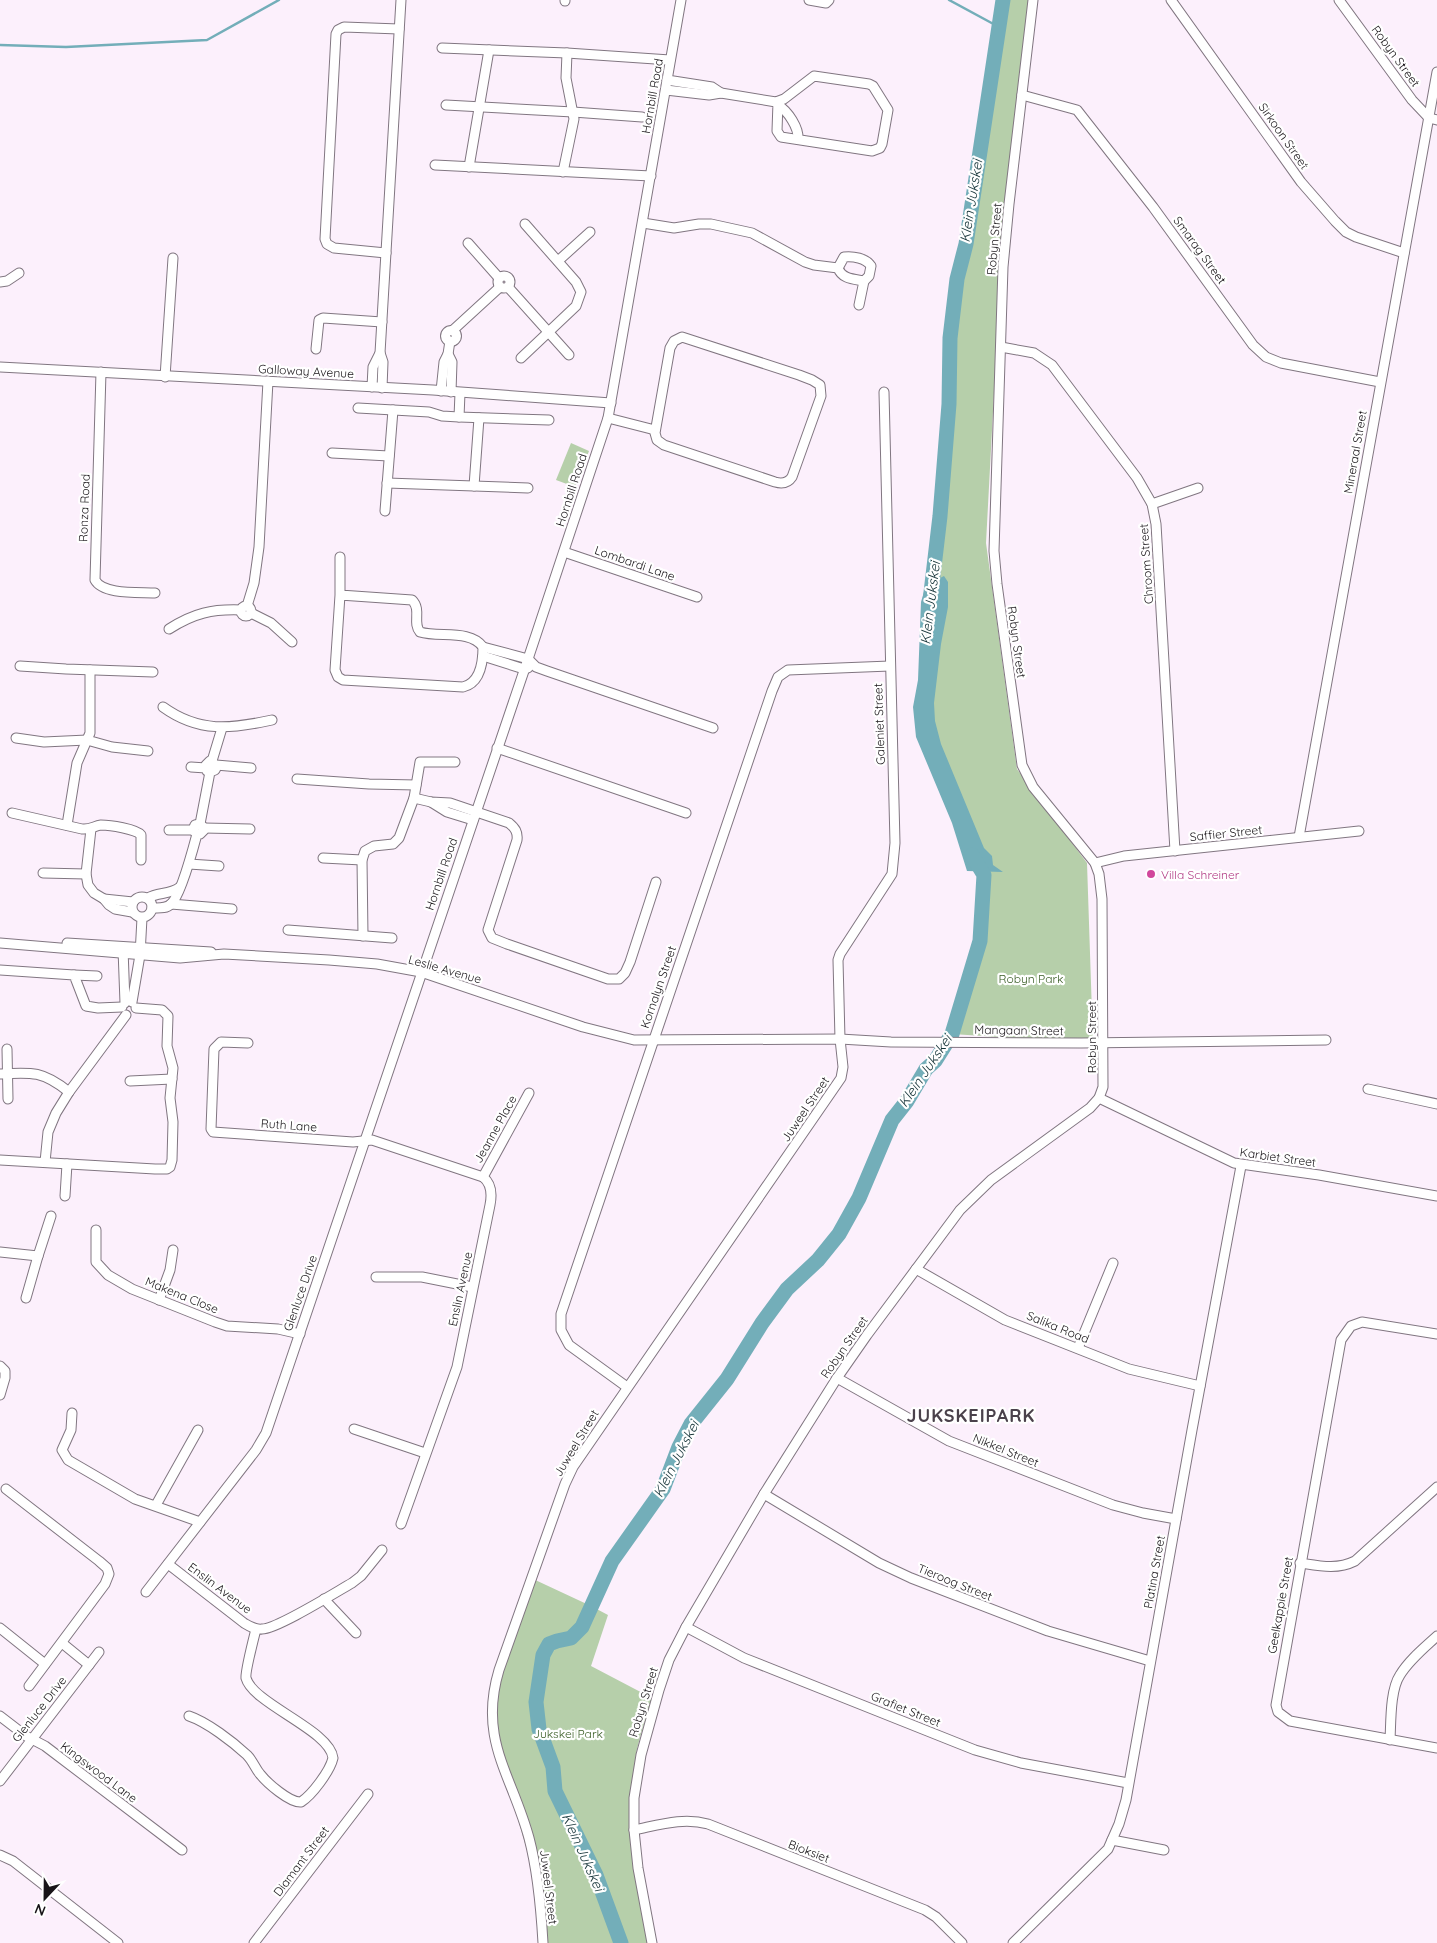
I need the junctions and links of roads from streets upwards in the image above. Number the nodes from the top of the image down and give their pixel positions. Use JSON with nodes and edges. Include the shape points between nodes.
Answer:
{"nodes":[{"id":1,"x":401,"y":0,"type":"edge"},
{"id":2,"x":681,"y":0,"type":"edge"},
{"id":3,"x":809,"y":0,"type":"edge"},
{"id":4,"x":829,"y":0,"type":"edge"},
{"id":5,"x":1033,"y":0,"type":"edge"},
{"id":6,"x":1171,"y":0,"type":"edge"},
{"id":7,"x":1339,"y":0,"type":"edge"},
{"id":8,"x":399,"y":30,"type":"junction"},
{"id":9,"x":442,"y":48,"type":"dead end"},
{"id":10,"x":489,"y":50,"type":"junction"},
{"id":11,"x":567,"y":53,"type":"junction"},
{"id":12,"x":670,"y":60,"type":"junction"},
{"id":13,"x":1437,"y":72,"type":"edge"},
{"id":14,"x":668,"y":80,"type":"junction"},
{"id":15,"x":666,"y":90,"type":"junction"},
{"id":16,"x":721,"y":93,"type":"junction"},
{"id":17,"x":1022,"y":95,"type":"junction"},
{"id":18,"x":778,"y":104,"type":"junction"},
{"id":19,"x":446,"y":106,"type":"dead end"},
{"id":20,"x":479,"y":106,"type":"junction"},
{"id":21,"x":573,"y":112,"type":"junction"},
{"id":22,"x":642,"y":117,"type":"dead end"},
{"id":23,"x":1433,"y":119,"type":"edge"},
{"id":24,"x":798,"y":139,"type":"junction"},
{"id":25,"x":435,"y":165,"type":"dead end"},
{"id":26,"x":469,"y":166,"type":"junction"},
{"id":27,"x":563,"y":172,"type":"junction"},
{"id":28,"x":651,"y":176,"type":"junction"},
{"id":29,"x":643,"y":223,"type":"junction"},
{"id":30,"x":524,"y":224,"type":"dead end"},
{"id":31,"x":590,"y":232,"type":"dead end"},
{"id":32,"x":468,"y":244,"type":"dead end"},
{"id":33,"x":386,"y":253,"type":"junction"},
{"id":34,"x":1404,"y":253,"type":"junction"},
{"id":35,"x":173,"y":258,"type":"dead end"},
{"id":36,"x":558,"y":262,"type":"junction"},
{"id":37,"x":838,"y":268,"type":"junction"},
{"id":38,"x":19,"y":273,"type":"dead end"},
{"id":39,"x":864,"y":281,"type":"junction"},
{"id":40,"x":0,"y":282,"type":"edge"},
{"id":41,"x":502,"y":284,"type":"junction"},
{"id":42,"x":859,"y":305,"type":"dead end"},
{"id":43,"x":382,"y":322,"type":"junction"},
{"id":44,"x":548,"y":331,"type":"junction"},
{"id":45,"x":1000,"y":347,"type":"junction"},
{"id":46,"x":316,"y":348,"type":"dead end"},
{"id":47,"x":380,"y":353,"type":"junction"},
{"id":48,"x":448,"y":354,"type":"junction"},
{"id":49,"x":569,"y":355,"type":"dead end"},
{"id":50,"x":520,"y":358,"type":"dead end"},
{"id":51,"x":0,"y":367,"type":"edge"},
{"id":52,"x":101,"y":372,"type":"junction"},
{"id":53,"x":165,"y":377,"type":"junction"},
{"id":54,"x":268,"y":382,"type":"junction"},
{"id":55,"x":1380,"y":382,"type":"junction"},
{"id":56,"x":372,"y":387,"type":"junction"},
{"id":57,"x":382,"y":388,"type":"junction"},
{"id":58,"x":441,"y":391,"type":"junction"},
{"id":59,"x":456,"y":392,"type":"junction"},
{"id":60,"x":884,"y":392,"type":"dead end"},
{"id":61,"x":611,"y":403,"type":"junction"},
{"id":62,"x":358,"y":408,"type":"dead end"},
{"id":63,"x":394,"y":410,"type":"junction"},
{"id":64,"x":459,"y":417,"type":"junction"},
{"id":65,"x":479,"y":418,"type":"junction"},
{"id":66,"x":608,"y":418,"type":"junction"},
{"id":67,"x":549,"y":420,"type":"dead end"},
{"id":68,"x":655,"y":430,"type":"junction"},
{"id":69,"x":332,"y":453,"type":"dead end"},
{"id":70,"x":389,"y":456,"type":"junction"},
{"id":71,"x":387,"y":483,"type":"junction"},
{"id":72,"x":474,"y":486,"type":"junction"},
{"id":73,"x":528,"y":488,"type":"dead end"},
{"id":74,"x":1198,"y":488,"type":"dead end"},
{"id":75,"x":1152,"y":504,"type":"junction"},
{"id":76,"x":385,"y":511,"type":"dead end"},
{"id":77,"x":564,"y":552,"type":"junction"},
{"id":78,"x":340,"y":557,"type":"dead end"},
{"id":79,"x":155,"y":593,"type":"dead end"},
{"id":80,"x":340,"y":595,"type":"junction"},
{"id":81,"x":697,"y":597,"type":"dead end"},
{"id":82,"x":247,"y":610,"type":"junction"},
{"id":83,"x":169,"y":630,"type":"dead end"},
{"id":84,"x":292,"y":642,"type":"dead end"},
{"id":85,"x":483,"y":652,"type":"junction"},
{"id":86,"x":528,"y":659,"type":"junction"},
{"id":87,"x":20,"y":666,"type":"dead end"},
{"id":88,"x":890,"y":666,"type":"junction"},
{"id":89,"x":536,"y":667,"type":"junction"},
{"id":90,"x":524,"y":669,"type":"junction"},
{"id":91,"x":90,"y":670,"type":"junction"},
{"id":92,"x":153,"y":672,"type":"dead end"},
{"id":93,"x":163,"y":707,"type":"dead end"},
{"id":94,"x":272,"y":720,"type":"dead end"},
{"id":95,"x":222,"y":728,"type":"junction"},
{"id":96,"x":713,"y":728,"type":"dead end"},
{"id":97,"x":16,"y":738,"type":"dead end"},
{"id":98,"x":87,"y":740,"type":"junction"},
{"id":99,"x":497,"y":748,"type":"junction"},
{"id":100,"x":148,"y":751,"type":"dead end"},
{"id":101,"x":455,"y":762,"type":"dead end"},
{"id":102,"x":191,"y":766,"type":"dead end"},
{"id":103,"x":211,"y":767,"type":"junction"},
{"id":104,"x":251,"y":768,"type":"dead end"},
{"id":105,"x":297,"y":779,"type":"dead end"},
{"id":106,"x":416,"y":785,"type":"junction"},
{"id":107,"x":414,"y":798,"type":"junction"},
{"id":108,"x":431,"y":802,"type":"junction"},
{"id":109,"x":476,"y":811,"type":"junction"},
{"id":110,"x":12,"y":813,"type":"dead end"},
{"id":111,"x":686,"y":813,"type":"dead end"},
{"id":112,"x":473,"y":820,"type":"junction"},
{"id":113,"x":67,"y":825,"type":"junction"},
{"id":114,"x":199,"y":829,"type":"junction"},
{"id":115,"x":250,"y":829,"type":"dead end"},
{"id":116,"x":91,"y":830,"type":"junction"},
{"id":117,"x":169,"y":830,"type":"dead end"},
{"id":118,"x":1360,"y":831,"type":"dead end"},
{"id":119,"x":1299,"y":837,"type":"junction"},
{"id":120,"x":1175,"y":851,"type":"junction"},
{"id":121,"x":323,"y":858,"type":"dead end"},
{"id":122,"x":142,"y":860,"type":"dead end"},
{"id":123,"x":362,"y":860,"type":"junction"},
{"id":124,"x":1095,"y":863,"type":"junction"},
{"id":125,"x":189,"y":864,"type":"junction"},
{"id":126,"x":219,"y":866,"type":"dead end"},
{"id":127,"x":43,"y":873,"type":"dead end"},
{"id":128,"x":86,"y":874,"type":"junction"},
{"id":129,"x":656,"y":882,"type":"dead end"},
{"id":130,"x":180,"y":887,"type":"junction"},
{"id":131,"x":148,"y":898,"type":"junction"},
{"id":132,"x":104,"y":899,"type":"junction"},
{"id":133,"x":133,"y":902,"type":"junction"},
{"id":134,"x":171,"y":904,"type":"junction"},
{"id":135,"x":152,"y":908,"type":"junction"},
{"id":136,"x":232,"y":908,"type":"dead end"},
{"id":137,"x":132,"y":912,"type":"junction"},
{"id":138,"x":142,"y":918,"type":"junction"},
{"id":139,"x":288,"y":930,"type":"dead end"},
{"id":140,"x":363,"y":936,"type":"junction"},
{"id":141,"x":0,"y":937,"type":"edge"},
{"id":142,"x":392,"y":938,"type":"dead end"},
{"id":143,"x":0,"y":943,"type":"edge"},
{"id":144,"x":123,"y":950,"type":"junction"},
{"id":145,"x":140,"y":951,"type":"junction"},
{"id":146,"x":0,"y":970,"type":"edge"},
{"id":147,"x":422,"y":972,"type":"junction"},
{"id":148,"x":74,"y":975,"type":"junction"},
{"id":149,"x":97,"y":976,"type":"dead end"},
{"id":150,"x":128,"y":1007,"type":"junction"},
{"id":151,"x":840,"y":1039,"type":"junction"},
{"id":152,"x":1326,"y":1040,"type":"dead end"},
{"id":153,"x":652,"y":1041,"type":"junction"},
{"id":154,"x":248,"y":1043,"type":"dead end"},
{"id":155,"x":1104,"y":1043,"type":"junction"},
{"id":156,"x":7,"y":1049,"type":"dead end"},
{"id":157,"x":4,"y":1074,"type":"edge"},
{"id":158,"x":172,"y":1079,"type":"junction"},
{"id":159,"x":130,"y":1081,"type":"dead end"},
{"id":160,"x":1368,"y":1089,"type":"dead end"},
{"id":161,"x":69,"y":1092,"type":"junction"},
{"id":162,"x":529,"y":1093,"type":"dead end"},
{"id":163,"x":8,"y":1098,"type":"dead end"},
{"id":164,"x":1099,"y":1098,"type":"junction"},
{"id":165,"x":1437,"y":1104,"type":"edge"},
{"id":166,"x":365,"y":1141,"type":"junction"},
{"id":167,"x":0,"y":1160,"type":"edge"},
{"id":168,"x":45,"y":1162,"type":"junction"},
{"id":169,"x":67,"y":1164,"type":"junction"},
{"id":170,"x":1241,"y":1166,"type":"junction"},
{"id":171,"x":483,"y":1177,"type":"junction"},
{"id":172,"x":64,"y":1196,"type":"dead end"},
{"id":173,"x":1437,"y":1196,"type":"edge"},
{"id":174,"x":51,"y":1216,"type":"dead end"},
{"id":175,"x":96,"y":1230,"type":"dead end"},
{"id":176,"x":173,"y":1250,"type":"dead end"},
{"id":177,"x":0,"y":1252,"type":"edge"},
{"id":178,"x":38,"y":1256,"type":"junction"},
{"id":179,"x":1113,"y":1263,"type":"dead end"},
{"id":180,"x":916,"y":1269,"type":"junction"},
{"id":181,"x":376,"y":1277,"type":"dead end"},
{"id":182,"x":472,"y":1287,"type":"junction"},
{"id":183,"x":26,"y":1298,"type":"dead end"},
{"id":184,"x":159,"y":1300,"type":"junction"},
{"id":185,"x":300,"y":1334,"type":"junction"},
{"id":186,"x":1437,"y":1334,"type":"edge"},
{"id":187,"x":1078,"y":1348,"type":"junction"},
{"id":188,"x":0,"y":1366,"type":"edge"},
{"id":189,"x":837,"y":1378,"type":"junction"},
{"id":190,"x":1200,"y":1386,"type":"junction"},
{"id":191,"x":627,"y":1387,"type":"junction"},
{"id":192,"x":0,"y":1395,"type":"edge"},
{"id":193,"x":72,"y":1414,"type":"dead end"},
{"id":194,"x":354,"y":1429,"type":"dead end"},
{"id":195,"x":198,"y":1430,"type":"dead end"},
{"id":196,"x":425,"y":1453,"type":"junction"},
{"id":197,"x":1437,"y":1487,"type":"edge"},
{"id":198,"x":6,"y":1489,"type":"dead end"},
{"id":199,"x":764,"y":1494,"type":"junction"},
{"id":200,"x":156,"y":1506,"type":"junction"},
{"id":201,"x":1176,"y":1519,"type":"junction"},
{"id":202,"x":200,"y":1522,"type":"junction"},
{"id":203,"x":401,"y":1524,"type":"dead end"},
{"id":204,"x":382,"y":1550,"type":"dead end"},
{"id":205,"x":1300,"y":1563,"type":"junction"},
{"id":206,"x":168,"y":1564,"type":"junction"},
{"id":207,"x":146,"y":1592,"type":"dead end"},
{"id":208,"x":324,"y":1599,"type":"junction"},
{"id":209,"x":686,"y":1626,"type":"junction"},
{"id":210,"x":0,"y":1628,"type":"edge"},
{"id":211,"x":256,"y":1629,"type":"junction"},
{"id":212,"x":356,"y":1633,"type":"dead end"},
{"id":213,"x":1437,"y":1636,"type":"edge"},
{"id":214,"x":62,"y":1643,"type":"junction"},
{"id":215,"x":98,"y":1652,"type":"dead end"},
{"id":216,"x":1150,"y":1661,"type":"junction"},
{"id":217,"x":46,"y":1664,"type":"junction"},
{"id":218,"x":89,"y":1665,"type":"junction"},
{"id":219,"x":29,"y":1686,"type":"dead end"},
{"id":220,"x":0,"y":1716,"type":"edge"},
{"id":221,"x":189,"y":1716,"type":"dead end"},
{"id":222,"x":31,"y":1740,"type":"junction"},
{"id":223,"x":1390,"y":1740,"type":"junction"},
{"id":224,"x":1437,"y":1748,"type":"edge"},
{"id":225,"x":0,"y":1780,"type":"edge"},
{"id":226,"x":1128,"y":1783,"type":"junction"},
{"id":227,"x":368,"y":1794,"type":"dead end"},
{"id":228,"x":634,"y":1830,"type":"junction"},
{"id":229,"x":1112,"y":1840,"type":"junction"},
{"id":230,"x":182,"y":1850,"type":"dead end"},
{"id":231,"x":1164,"y":1850,"type":"dead end"},
{"id":232,"x":0,"y":1855,"type":"edge"},
{"id":233,"x":13,"y":1861,"type":"junction"},
{"id":234,"x":0,"y":1863,"type":"edge"},
{"id":235,"x":118,"y":1943,"type":"edge"},
{"id":236,"x":254,"y":1943,"type":"edge"},
{"id":237,"x":543,"y":1943,"type":"edge"},
{"id":238,"x":652,"y":1943,"type":"edge"},
{"id":239,"x":962,"y":1943,"type":"edge"},
{"id":240,"x":1013,"y":1943,"type":"edge"}],
"edges":[{"from":1,"to":8,"type":"street"},
{"from":2,"to":12,"type":"street","name":"Hornbill Road"},
{"from":3,"to":4,"type":"street","via":[[826,3]]},
{"from":5,"to":17,"type":"street","name":"Robyn Street"},
{"from":6,"to":34,"type":"street","name":"Sirkoon Street","via":[[1301,182],[1335,221],[1346,232],[1364,241]]},
{"from":7,"to":23,"type":"street","name":"Robyn Street","via":[[1412,100]]},
{"from":8,"to":33,"type":"street"},
{"from":8,"to":33,"type":"street","via":[[344,27],[336,34],[325,239],[334,248]]},
{"from":9,"to":10,"type":"street"},
{"from":10,"to":11,"type":"street"},
{"from":10,"to":20,"type":"street"},
{"from":11,"to":12,"type":"street"},
{"from":11,"to":21,"type":"street","via":[[566,78]]},
{"from":12,"to":14,"type":"street","name":"Hornbill Road"},
{"from":13,"to":23,"type":"street","name":"Mineraal Street"},
{"from":14,"to":15,"type":"street","name":"Hornbill Road"},
{"from":14,"to":16,"type":"street","via":[[712,87]]},
{"from":15,"to":16,"type":"street","via":[[709,95]]},
{"from":15,"to":28,"type":"street","name":"Hornbill Road"},
{"from":16,"to":18,"type":"street"},
{"from":17,"to":45,"type":"street","name":"Robyn Street","via":[[1004,258]]},
{"from":17,"to":55,"type":"street","name":"Smarag Street","via":[[1077,110],[1266,357],[1281,363]]},
{"from":18,"to":24,"type":"street","via":[[797,130]]},
{"from":18,"to":24,"type":"street","via":[[778,134]]},
{"from":18,"to":24,"type":"street","via":[[818,75],[869,84],[888,110],[882,144],[876,150]]},
{"from":19,"to":20,"type":"street"},
{"from":20,"to":21,"type":"street"},
{"from":20,"to":26,"type":"street"},
{"from":21,"to":22,"type":"street"},
{"from":21,"to":27,"type":"street"},
{"from":23,"to":34,"type":"street","name":"Mineraal Street"},
{"from":25,"to":26,"type":"street"},
{"from":26,"to":27,"type":"street"},
{"from":27,"to":28,"type":"street"},
{"from":28,"to":29,"type":"street","name":"Hornbill Road"},
{"from":29,"to":37,"type":"street","via":[[674,228],[711,224],[748,232],[804,262]]},
{"from":29,"to":61,"type":"street","name":"Hornbill Road"},
{"from":30,"to":36,"type":"street"},
{"from":31,"to":36,"type":"street"},
{"from":32,"to":41,"type":"street"},
{"from":33,"to":43,"type":"street"},
{"from":34,"to":55,"type":"street","name":"Mineraal Street"},
{"from":35,"to":53,"type":"street"},
{"from":36,"to":44,"type":"street","via":[[576,282],[581,295],[576,306]]},
{"from":37,"to":39,"type":"street","via":[[844,277]]},
{"from":37,"to":39,"type":"street","via":[[844,258],[866,261],[871,266]]},
{"from":38,"to":40,"type":"street"},
{"from":39,"to":42,"type":"street"},
{"from":41,"to":44,"type":"street"},
{"from":41,"to":48,"type":"street","via":[[446,333],[450,341]]},
{"from":43,"to":46,"type":"street","via":[[323,318],[317,323]]},
{"from":43,"to":47,"type":"street"},
{"from":44,"to":49,"type":"street"},
{"from":44,"to":50,"type":"street"},
{"from":45,"to":75,"type":"street","name":"Chroom Street","via":[[1034,353],[1052,365],[1137,478]]},
{"from":45,"to":124,"type":"street","name":"Robyn Street","via":[[994,551],[1020,756],[1033,787]]},
{"from":47,"to":56,"type":"street","via":[[374,367]]},
{"from":47,"to":57,"type":"street"},
{"from":48,"to":58,"type":"street"},
{"from":48,"to":59,"type":"street"},
{"from":51,"to":52,"type":"street","name":"Galloway Avenue"},
{"from":52,"to":53,"type":"street","name":"Galloway Avenue"},
{"from":52,"to":79,"type":"street","name":"Ronza Road","via":[[95,580],[106,590]]},
{"from":53,"to":54,"type":"street","name":"Galloway Avenue"},
{"from":54,"to":56,"type":"street","name":"Galloway Avenue"},
{"from":54,"to":82,"type":"street","via":[[259,547]]},
{"from":55,"to":119,"type":"street","name":"Mineraal Street"},
{"from":56,"to":57,"type":"street","name":"Galloway Avenue"},
{"from":57,"to":58,"type":"street","name":"Galloway Avenue"},
{"from":58,"to":59,"type":"street","name":"Galloway Avenue"},
{"from":59,"to":61,"type":"street","name":"Galloway Avenue"},
{"from":59,"to":64,"type":"street"},
{"from":60,"to":88,"type":"street","name":"Galeniet Street"},
{"from":61,"to":66,"type":"street","name":"Hornbill Road"},
{"from":62,"to":63,"type":"street"},
{"from":63,"to":64,"type":"street"},
{"from":63,"to":70,"type":"street"},
{"from":64,"to":65,"type":"street"},
{"from":65,"to":67,"type":"street"},
{"from":65,"to":72,"type":"street"},
{"from":66,"to":68,"type":"street"},
{"from":66,"to":77,"type":"street","name":"Hornbill Road"},
{"from":68,"to":68,"type":"street","via":[[670,348],[682,337],[800,375],[818,382],[821,389],[792,477],[783,483],[664,445],[657,440]]},
{"from":69,"to":70,"type":"street"},
{"from":70,"to":71,"type":"street"},
{"from":71,"to":72,"type":"street"},
{"from":71,"to":76,"type":"street"},
{"from":72,"to":73,"type":"street"},
{"from":74,"to":75,"type":"street"},
{"from":75,"to":120,"type":"street","name":"Chroom Street","via":[[1156,524]]},
{"from":77,"to":81,"type":"street","name":"Lombardi Lane"},
{"from":77,"to":86,"type":"street","name":"Hornbill Road"},
{"from":78,"to":80,"type":"street"},
{"from":80,"to":85,"type":"street","via":[[412,600],[417,609],[417,629],[420,632],[476,641]]},
{"from":80,"to":85,"type":"street","via":[[334,670],[340,678],[463,687],[475,681]]},
{"from":82,"to":83,"type":"street","via":[[207,611]]},
{"from":82,"to":84,"type":"street","via":[[271,623]]},
{"from":85,"to":86,"type":"street"},
{"from":85,"to":90,"type":"street"},
{"from":86,"to":89,"type":"street"},
{"from":86,"to":90,"type":"street","name":"Hornbill Road"},
{"from":87,"to":91,"type":"street"},
{"from":88,"to":151,"type":"street","name":"Galeniet Street","via":[[894,868],[838,960]]},
{"from":88,"to":153,"type":"street","name":"Kornalyn Street","via":[[792,670],[778,677]]},
{"from":89,"to":90,"type":"street"},
{"from":89,"to":96,"type":"street"},
{"from":90,"to":99,"type":"street","name":"Hornbill Road"},
{"from":91,"to":92,"type":"street"},
{"from":91,"to":98,"type":"street"},
{"from":93,"to":95,"type":"street","via":[[188,721]]},
{"from":94,"to":95,"type":"street"},
{"from":95,"to":103,"type":"street"},
{"from":97,"to":98,"type":"street","via":[[44,742]]},
{"from":98,"to":100,"type":"street","via":[[120,749]]},
{"from":98,"to":113,"type":"street","via":[[77,763]]},
{"from":99,"to":109,"type":"street","name":"Hornbill Road"},
{"from":99,"to":111,"type":"street"},
{"from":101,"to":106,"type":"street","via":[[420,762]]},
{"from":102,"to":103,"type":"street"},
{"from":103,"to":104,"type":"street"},
{"from":103,"to":114,"type":"street"},
{"from":105,"to":106,"type":"street"},
{"from":106,"to":107,"type":"street"},
{"from":107,"to":108,"type":"street"},
{"from":107,"to":123,"type":"street","via":[[397,842],[369,848]]},
{"from":108,"to":109,"type":"street","via":[[450,802]]},
{"from":108,"to":112,"type":"street","via":[[447,812]]},
{"from":109,"to":112,"type":"street","name":"Hornbill Road"},
{"from":109,"to":129,"type":"street","via":[[509,822],[517,835],[489,926],[495,940],[608,979],[619,979],[630,962]]},
{"from":110,"to":113,"type":"street"},
{"from":112,"to":147,"type":"street","name":"Hornbill Road"},
{"from":113,"to":116,"type":"street"},
{"from":114,"to":115,"type":"street"},
{"from":114,"to":117,"type":"street"},
{"from":114,"to":125,"type":"street"},
{"from":116,"to":122,"type":"street","via":[[102,825],[139,832]]},
{"from":116,"to":128,"type":"street"},
{"from":118,"to":119,"type":"street","name":"Saffier Street"},
{"from":119,"to":120,"type":"street","name":"Saffier Street"},
{"from":120,"to":124,"type":"street","name":"Saffier Street","via":[[1114,857]]},
{"from":121,"to":123,"type":"street"},
{"from":123,"to":140,"type":"street"},
{"from":124,"to":155,"type":"street","name":"Robyn Street","via":[[1102,899]]},
{"from":125,"to":126,"type":"street"},
{"from":125,"to":130,"type":"street"},
{"from":127,"to":128,"type":"street"},
{"from":128,"to":132,"type":"street","via":[[88,885]]},
{"from":130,"to":131,"type":"street","via":[[174,892]]},
{"from":130,"to":134,"type":"street"},
{"from":131,"to":133,"type":"street","via":[[137,898]]},
{"from":131,"to":135,"type":"street"},
{"from":132,"to":133,"type":"street"},
{"from":132,"to":137,"type":"street","via":[[115,909]]},
{"from":133,"to":137,"type":"street"},
{"from":134,"to":135,"type":"street"},
{"from":134,"to":136,"type":"street"},
{"from":135,"to":138,"type":"street","via":[[151,913]]},
{"from":137,"to":138,"type":"street"},
{"from":138,"to":145,"type":"street"},
{"from":139,"to":140,"type":"street"},
{"from":140,"to":142,"type":"street"},
{"from":141,"to":144,"type":"street","name":"Leslie Avenue"},
{"from":143,"to":144,"type":"street","name":"Leslie Avenue"},
{"from":144,"to":145,"type":"street","name":"Leslie Avenue"},
{"from":144,"to":150,"type":"street"},
{"from":145,"to":147,"type":"street","name":"Leslie Avenue","via":[[329,960]]},
{"from":145,"to":150,"type":"street"},
{"from":146,"to":148,"type":"street"},
{"from":147,"to":153,"type":"street","name":"Leslie Avenue","via":[[583,1028],[626,1039]]},
{"from":147,"to":166,"type":"street","name":"Glenluce Drive"},
{"from":148,"to":149,"type":"street"},
{"from":148,"to":150,"type":"street","via":[[86,1006]]},
{"from":150,"to":158,"type":"street","via":[[152,1008],[167,1014]]},
{"from":150,"to":161,"type":"street"},
{"from":151,"to":153,"type":"street","name":"Mangaan Street"},
{"from":151,"to":155,"type":"street","name":"Mangaan Street"},
{"from":151,"to":191,"type":"street","name":"Juweel Street","via":[[842,1074],[834,1090]]},
{"from":152,"to":155,"type":"street","name":"Mangaan Street"},
{"from":153,"to":191,"type":"street","name":"Kornalyn Street","via":[[560,1320],[562,1334],[571,1347]]},
{"from":154,"to":166,"type":"street","name":"Ruth Lane","via":[[221,1042],[214,1049],[212,1131]]},
{"from":155,"to":164,"type":"street","name":"Robyn Street","via":[[1104,1081]]},
{"from":156,"to":157,"type":"street"},
{"from":157,"to":161,"type":"street","via":[[44,1076]]},
{"from":157,"to":163,"type":"street"},
{"from":158,"to":159,"type":"street"},
{"from":158,"to":169,"type":"street","via":[[169,1168]]},
{"from":160,"to":165,"type":"street"},
{"from":161,"to":168,"type":"street","via":[[49,1129]]},
{"from":162,"to":171,"type":"street","name":"Jeanne Place"},
{"from":164,"to":170,"type":"street","name":"Karbiet Street"},
{"from":164,"to":180,"type":"street","name":"Robyn Street","via":[[1090,1108],[982,1187],[960,1210]]},
{"from":166,"to":171,"type":"street","via":[[375,1141]]},
{"from":166,"to":185,"type":"street","name":"Glenluce Drive"},
{"from":167,"to":168,"type":"street"},
{"from":168,"to":169,"type":"street"},
{"from":169,"to":172,"type":"street"},
{"from":170,"to":173,"type":"street","name":"Karbiet Street","via":[[1313,1174]]},
{"from":170,"to":190,"type":"street","name":"Platina Street"},
{"from":171,"to":182,"type":"street","name":"Enslin Avenue","via":[[491,1197]]},
{"from":174,"to":178,"type":"street"},
{"from":175,"to":184,"type":"street","name":"Makena Close","via":[[95,1258],[100,1268],[119,1282]]},
{"from":176,"to":184,"type":"street","via":[[170,1270]]},
{"from":177,"to":178,"type":"street"},
{"from":178,"to":183,"type":"street"},
{"from":179,"to":187,"type":"street"},
{"from":180,"to":187,"type":"street","name":"Salika Road","via":[[999,1317]]},
{"from":180,"to":189,"type":"street","name":"Robyn Street"},
{"from":181,"to":182,"type":"street","via":[[422,1277]]},
{"from":182,"to":196,"type":"street","name":"Enslin Avenue","via":[[457,1367]]},
{"from":184,"to":185,"type":"street","name":"Makena Close","via":[[222,1325]]},
{"from":185,"to":202,"type":"street","name":"Glenluce Drive","via":[[264,1438]]},
{"from":186,"to":205,"type":"street","name":"Geelkappie Street","via":[[1362,1322],[1351,1326],[1342,1340]]},
{"from":187,"to":190,"type":"street","name":"Salika Road","via":[[1143,1373]]},
{"from":188,"to":192,"type":"street","via":[[5,1374]]},
{"from":189,"to":199,"type":"street","name":"Robyn Street"},
{"from":189,"to":201,"type":"street","name":"Nikkel Street","via":[[949,1441],[1113,1505]]},
{"from":190,"to":201,"type":"street","name":"Platina Street"},
{"from":191,"to":237,"type":"street","name":"Juweel Street","via":[[565,1484],[492,1695],[494,1741],[534,1857]]},
{"from":193,"to":200,"type":"street","via":[[71,1430],[62,1450],[68,1460],[141,1502]]},
{"from":194,"to":196,"type":"street"},
{"from":195,"to":200,"type":"street"},
{"from":196,"to":203,"type":"street","name":"Enslin Avenue"},
{"from":197,"to":205,"type":"street","via":[[1356,1561],[1332,1567]]},
{"from":198,"to":214,"type":"street","via":[[109,1571],[105,1584]]},
{"from":199,"to":209,"type":"street","name":"Robyn Street"},
{"from":199,"to":216,"type":"street","name":"Tieroog Street","via":[[879,1563],[911,1578],[1056,1634]]},
{"from":200,"to":202,"type":"street"},
{"from":201,"to":216,"type":"street","name":"Platina Street"},
{"from":202,"to":206,"type":"street","name":"Glenluce Drive"},
{"from":204,"to":208,"type":"street","name":"Enslin Avenue","via":[[357,1579]]},
{"from":205,"to":223,"type":"street","name":"Geelkappie Street","via":[[1276,1709],[1290,1722]]},
{"from":206,"to":207,"type":"street","name":"Glenluce Drive"},
{"from":206,"to":211,"type":"street","name":"Enslin Avenue"},
{"from":208,"to":211,"type":"street","name":"Enslin Avenue","via":[[276,1625]]},
{"from":208,"to":212,"type":"street"},
{"from":209,"to":226,"type":"street","name":"Grafiet Street","via":[[744,1658],[975,1750],[1021,1763]]},
{"from":209,"to":228,"type":"street","name":"Robyn Street","via":[[665,1671],[645,1740],[635,1792]]},
{"from":210,"to":217,"type":"street"},
{"from":211,"to":221,"type":"street","via":[[246,1668],[247,1682],[328,1744],[333,1758],[327,1772],[306,1798],[301,1802],[293,1801],[262,1776],[242,1752],[203,1722]]},
{"from":213,"to":223,"type":"street","via":[[1399,1676]]},
{"from":214,"to":217,"type":"street"},
{"from":214,"to":218,"type":"street"},
{"from":215,"to":218,"type":"street","name":"Glenluce Drive"},
{"from":216,"to":226,"type":"street","name":"Platina Street"},
{"from":217,"to":219,"type":"street"},
{"from":218,"to":222,"type":"street","name":"Glenluce Drive"},
{"from":220,"to":222,"type":"street","name":"Kingswood Lane"},
{"from":222,"to":225,"type":"street","name":"Glenluce Drive"},
{"from":222,"to":230,"type":"street","name":"Kingswood Lane","via":[[45,1746]]},
{"from":223,"to":224,"type":"street","name":"Geelkappie Street"},
{"from":226,"to":229,"type":"street","name":"Platina Street","via":[[1126,1800]]},
{"from":227,"to":236,"type":"street","name":"Diamant Street"},
{"from":228,"to":238,"type":"street","name":"Robyn Street"},
{"from":228,"to":239,"type":"street","name":"Bioksiet","via":[[682,1821],[708,1824],[925,1910]]},
{"from":229,"to":231,"type":"street"},
{"from":229,"to":240,"type":"street","name":"Platina Street","via":[[1108,1849]]},
{"from":232,"to":233,"type":"street"},
{"from":233,"to":234,"type":"street"},
{"from":233,"to":235,"type":"street"}]}
